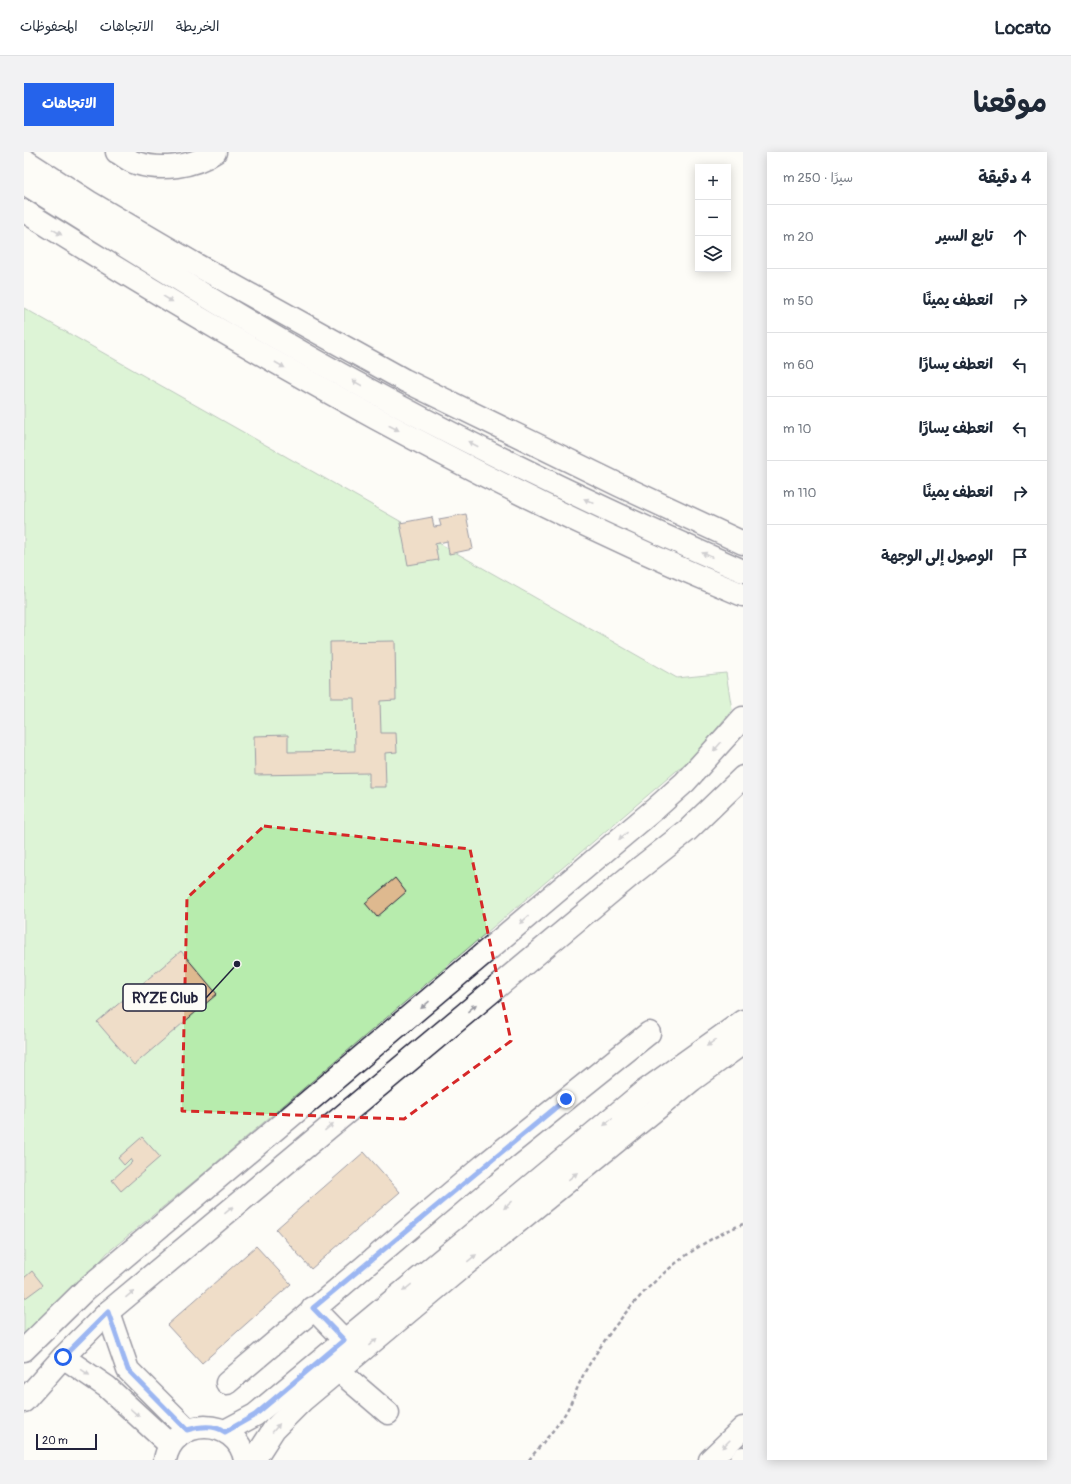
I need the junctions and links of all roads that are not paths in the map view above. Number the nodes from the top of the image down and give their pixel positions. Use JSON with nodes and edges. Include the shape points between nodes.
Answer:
{"nodes":[{"id":1,"x":117,"y":152,"type":"edge"},
{"id":2,"x":215,"y":152,"type":"edge"},
{"id":3,"x":24,"y":160,"type":"edge"},
{"id":4,"x":24,"y":183,"type":"edge"},
{"id":5,"x":24,"y":211,"type":"edge"},
{"id":6,"x":743,"y":543,"type":"edge"},
{"id":7,"x":743,"y":571,"type":"edge"},
{"id":8,"x":741,"y":596,"type":"edge"},
{"id":9,"x":743,"y":718,"type":"edge"},
{"id":10,"x":743,"y":777,"type":"edge"},
{"id":11,"x":743,"y":1021,"type":"edge"},
{"id":12,"x":649,"y":1033,"type":"dead end"},
{"id":13,"x":743,"y":1043,"type":"edge"},
{"id":14,"x":313,"y":1308,"type":"junction"},
{"id":15,"x":108,"y":1312,"type":"junction"},
{"id":16,"x":344,"y":1340,"type":"junction"},
{"id":17,"x":24,"y":1350,"type":"edge"},
{"id":18,"x":63,"y":1357,"type":"junction"},
{"id":19,"x":338,"y":1371,"type":"junction"},
{"id":20,"x":226,"y":1382,"type":"dead end"},
{"id":21,"x":24,"y":1401,"type":"edge"},
{"id":22,"x":388,"y":1413,"type":"dead end"},
{"id":23,"x":743,"y":1428,"type":"edge"},
{"id":24,"x":187,"y":1430,"type":"junction"},
{"id":25,"x":225,"y":1432,"type":"junction"},
{"id":26,"x":168,"y":1452,"type":"edge"},
{"id":27,"x":743,"y":1458,"type":"edge"},
{"id":28,"x":245,"y":1460,"type":"edge"},
{"id":29,"x":254,"y":1460,"type":"edge"},
{"id":30,"x":710,"y":1460,"type":"edge"},
{"id":31,"x":741,"y":1460,"type":"edge"}],
"edges":[{"from":1,"to":2,"type":"street","via":[[135,162],[170,168],[204,160]]},
{"from":3,"to":6,"type":"street","via":[[89,202],[193,263],[404,380],[628,490]]},
{"from":7,"to":4,"type":"street","one_way":true,"via":[[532,474],[371,391],[287,344]]},
{"from":5,"to":8,"type":"street","one_way":true,"via":[[116,269],[363,412],[594,529]]},
{"from":9,"to":17,"type":"street","one_way":true,"via":[[685,782],[656,808],[85,1290]]},
{"from":15,"to":10,"type":"street","one_way":true,"via":[[688,830]]},
{"from":11,"to":16,"type":"street","one_way":true,"via":[[642,1094]]},
{"from":12,"to":14,"type":"street","via":[[483,1166]]},
{"from":19,"to":13,"type":"street","one_way":true,"via":[[674,1095]]},
{"from":14,"to":16,"type":"street"},
{"from":14,"to":20,"type":"street"},
{"from":15,"to":18,"type":"street"},
{"from":15,"to":24,"type":"street","via":[[128,1370]]},
{"from":16,"to":25,"type":"street","via":[[255,1415]]},
{"from":18,"to":21,"type":"street"},
{"from":18,"to":26,"type":"street","one_way":true,"via":[[107,1387]]},
{"from":19,"to":22,"type":"street"},
{"from":29,"to":19,"type":"street","one_way":true,"via":[[286,1416]]},
{"from":23,"to":30,"type":"street","one_way":true},
{"from":24,"to":25,"type":"street","via":[[198,1426],[210,1426]]},
{"from":24,"to":26,"type":"street","via":[[178,1436]]},
{"from":25,"to":28,"type":"street","via":[[239,1444]]},
{"from":27,"to":31,"type":"street"}]}
